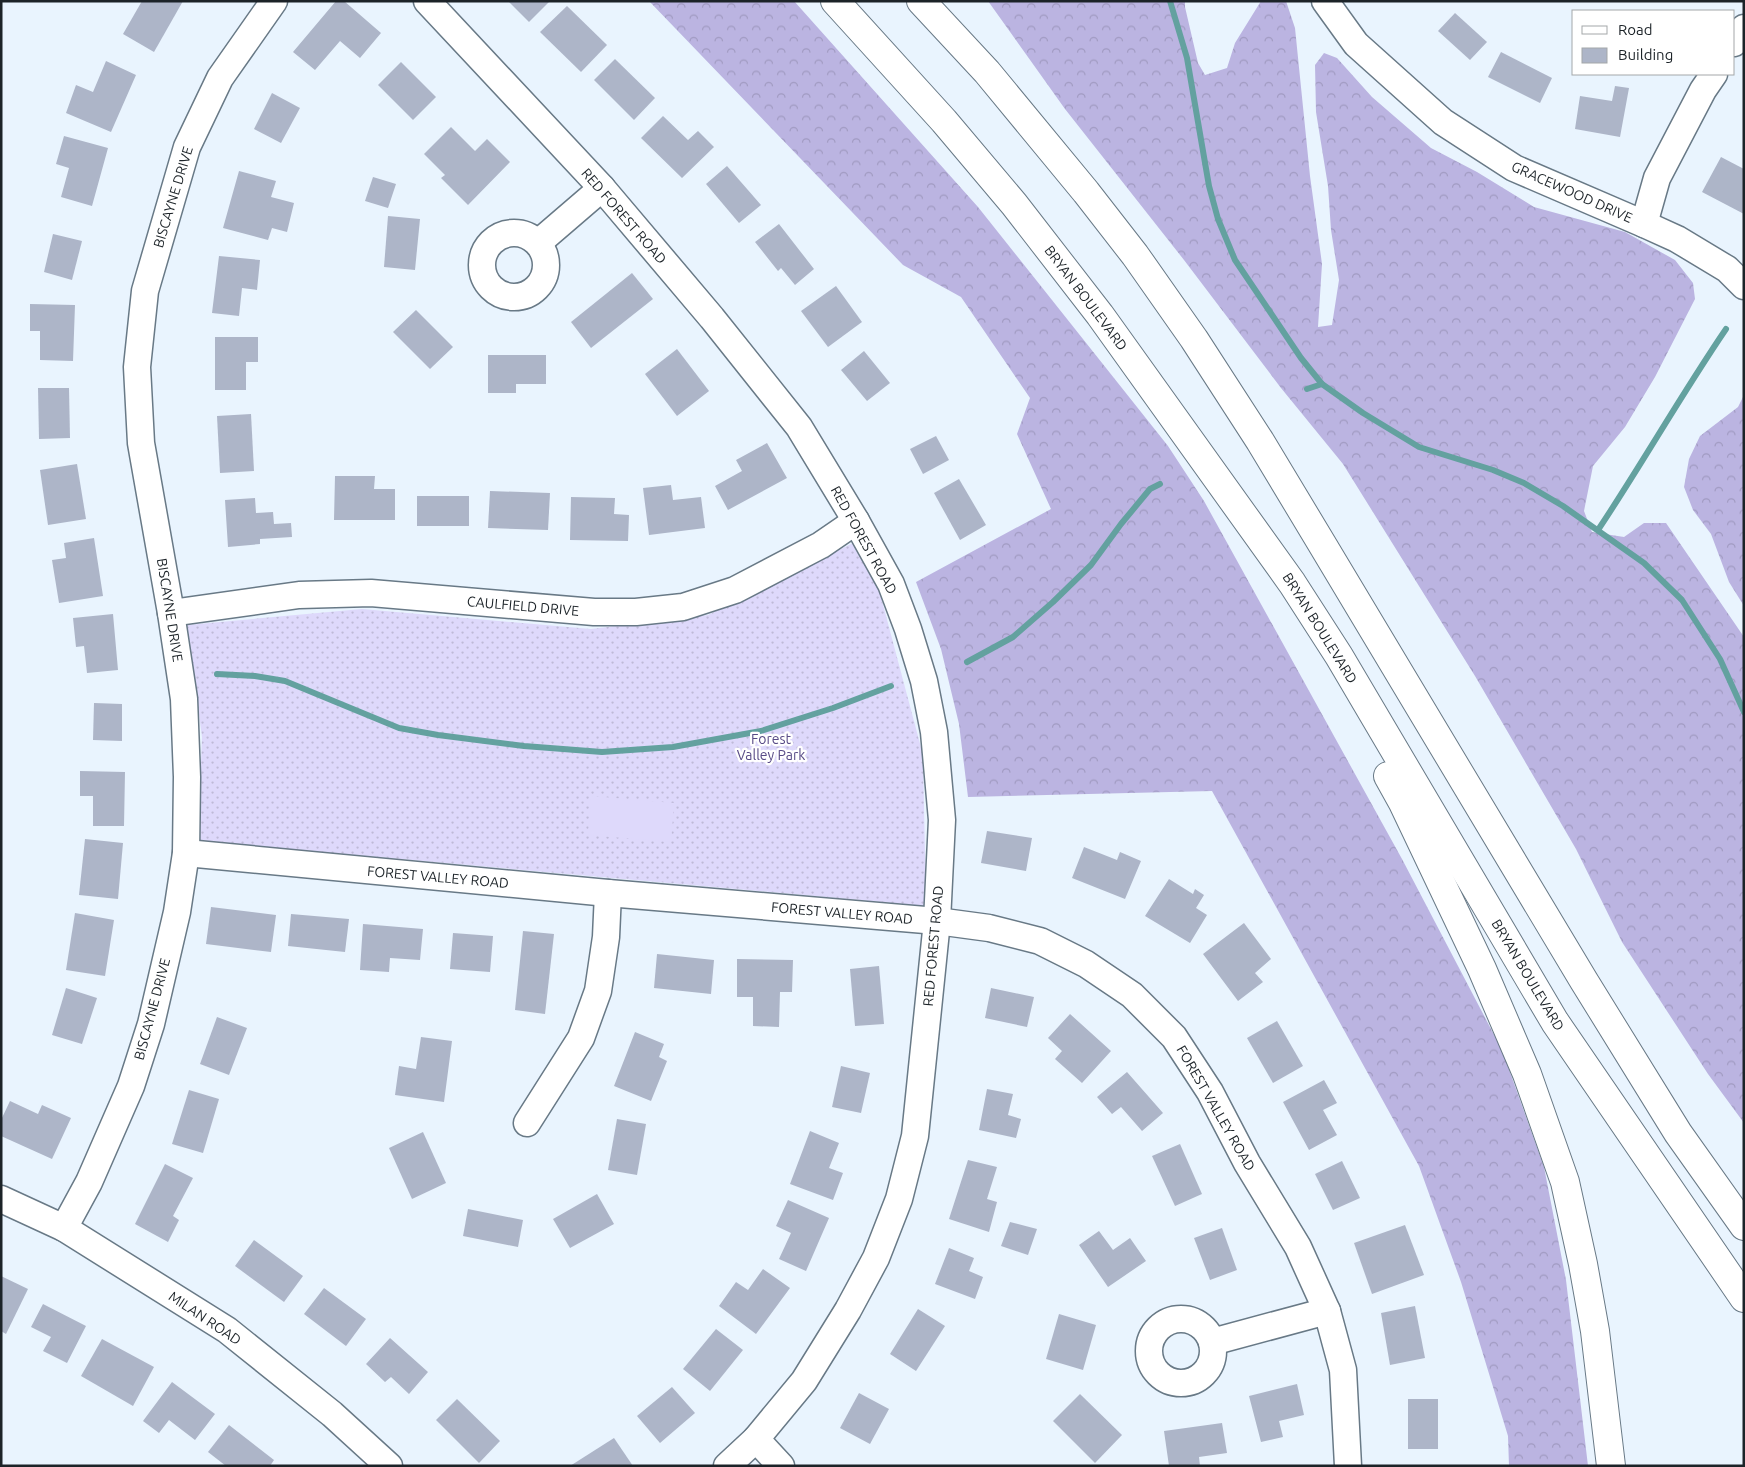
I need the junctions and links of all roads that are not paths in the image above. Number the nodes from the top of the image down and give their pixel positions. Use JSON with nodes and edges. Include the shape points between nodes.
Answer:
{"nodes":[{"id":1,"x":274,"y":1,"type":"edge"},
{"id":2,"x":427,"y":1,"type":"edge"},
{"id":3,"x":835,"y":1,"type":"edge"},
{"id":4,"x":921,"y":1,"type":"edge"},
{"id":5,"x":1325,"y":1,"type":"edge"},
{"id":6,"x":1744,"y":28,"type":"edge"},
{"id":7,"x":1735,"y":42,"type":"edge"},
{"id":8,"x":1713,"y":75,"type":"edge"},
{"id":9,"x":602,"y":188,"type":"junction"},
{"id":10,"x":1644,"y":224,"type":"junction"},
{"id":11,"x":538,"y":243,"type":"dead end"},
{"id":12,"x":1744,"y":286,"type":"edge"},
{"id":13,"x":856,"y":521,"type":"junction"},
{"id":14,"x":1292,"y":583,"type":"junction"},
{"id":15,"x":171,"y":613,"type":"junction"},
{"id":16,"x":186,"y":853,"type":"junction"},
{"id":17,"x":608,"y":893,"type":"junction"},
{"id":18,"x":937,"y":921,"type":"junction"},
{"id":19,"x":527,"y":1123,"type":"dead end"},
{"id":20,"x":1708,"y":1176,"type":"junction"},
{"id":21,"x":1,"y":1199,"type":"edge"},
{"id":22,"x":1744,"y":1206,"type":"edge"},
{"id":23,"x":1744,"y":1226,"type":"edge"},
{"id":24,"x":64,"y":1228,"type":"junction"},
{"id":25,"x":1744,"y":1298,"type":"edge"},
{"id":26,"x":1327,"y":1311,"type":"junction"},
{"id":27,"x":1212,"y":1342,"type":"dead end"},
{"id":28,"x":756,"y":1439,"type":"junction"},
{"id":29,"x":389,"y":1466,"type":"edge"},
{"id":30,"x":727,"y":1466,"type":"edge"},
{"id":31,"x":781,"y":1466,"type":"edge"},
{"id":32,"x":1348,"y":1466,"type":"edge"},
{"id":33,"x":1610,"y":1466,"type":"edge"}],
"edges":[{"from":1,"to":15,"type":"street","name":"BISCAYNE DRIVE","via":[[220,78],[187,147],[145,291],[138,367],[141,442]]},
{"from":2,"to":9,"type":"street","name":"RED FOREST ROAD"},
{"from":3,"to":14,"type":"highway","name":"BRYAN BOULEVARD","via":[[931,106],[1014,204],[1100,315]]},
{"from":4,"to":20,"type":"highway","via":[[987,72],[1086,192],[1194,339],[1260,441],[1584,981]]},
{"from":5,"to":10,"type":"street","name":"GRACEWOOD DRIVE","via":[[1356,44],[1444,122],[1514,168]]},
{"from":6,"to":7,"type":"street"},
{"from":8,"to":10,"type":"street","via":[[1657,178]]},
{"from":9,"to":11,"type":"street"},
{"from":9,"to":13,"type":"street","name":"RED FOREST ROAD","via":[[799,427]]},
{"from":10,"to":12,"type":"street","name":"GRACEWOOD DRIVE","via":[[1677,239],[1727,270]]},
{"from":13,"to":15,"type":"street","name":"CAULFIELD DRIVE","via":[[821,545],[735,590],[683,607],[594,612],[371,593],[299,595]]},
{"from":13,"to":18,"type":"street","name":"RED FOREST ROAD","via":[[891,584],[924,681],[934,732],[942,820]]},
{"from":14,"to":25,"type":"highway","name":"BRYAN BOULEVARD","via":[[1339,656],[1555,1022]]},
{"from":14,"to":33,"type":"highway","via":[[1314,646],[1403,802],[1482,969],[1531,1083],[1565,1182],[1583,1264],[1595,1331]]},
{"from":15,"to":16,"type":"street","name":"BISCAYNE DRIVE","via":[[184,699],[188,777]]},
{"from":16,"to":17,"type":"street","name":"FOREST VALLEY ROAD"},
{"from":16,"to":24,"type":"street","name":"BISCAYNE DRIVE","via":[[177,912],[153,1014],[131,1086],[89,1182]]},
{"from":17,"to":18,"type":"street","name":"FOREST VALLEY ROAD"},
{"from":17,"to":19,"type":"street","via":[[606,938],[598,990],[581,1038]]},
{"from":18,"to":26,"type":"street","name":"FOREST VALLEY ROAD","via":[[989,928],[1040,941],[1086,964],[1132,996],[1174,1037],[1210,1092],[1247,1163],[1298,1247]]},
{"from":18,"to":28,"type":"street","name":"RED FOREST ROAD","via":[[915,1136],[899,1199],[876,1258],[848,1310],[804,1381]]},
{"from":20,"to":22,"type":"highway"},
{"from":20,"to":23,"type":"highway"},
{"from":21,"to":24,"type":"street","name":"MILAN ROAD"},
{"from":24,"to":29,"type":"street","name":"MILAN ROAD","via":[[227,1330],[332,1414]]},
{"from":26,"to":27,"type":"street"},
{"from":26,"to":32,"type":"street","name":"FOREST VALLEY ROAD","via":[[1343,1370]]},
{"from":28,"to":30,"type":"street","name":"RED FOREST ROAD"},
{"from":28,"to":31,"type":"street"}]}
